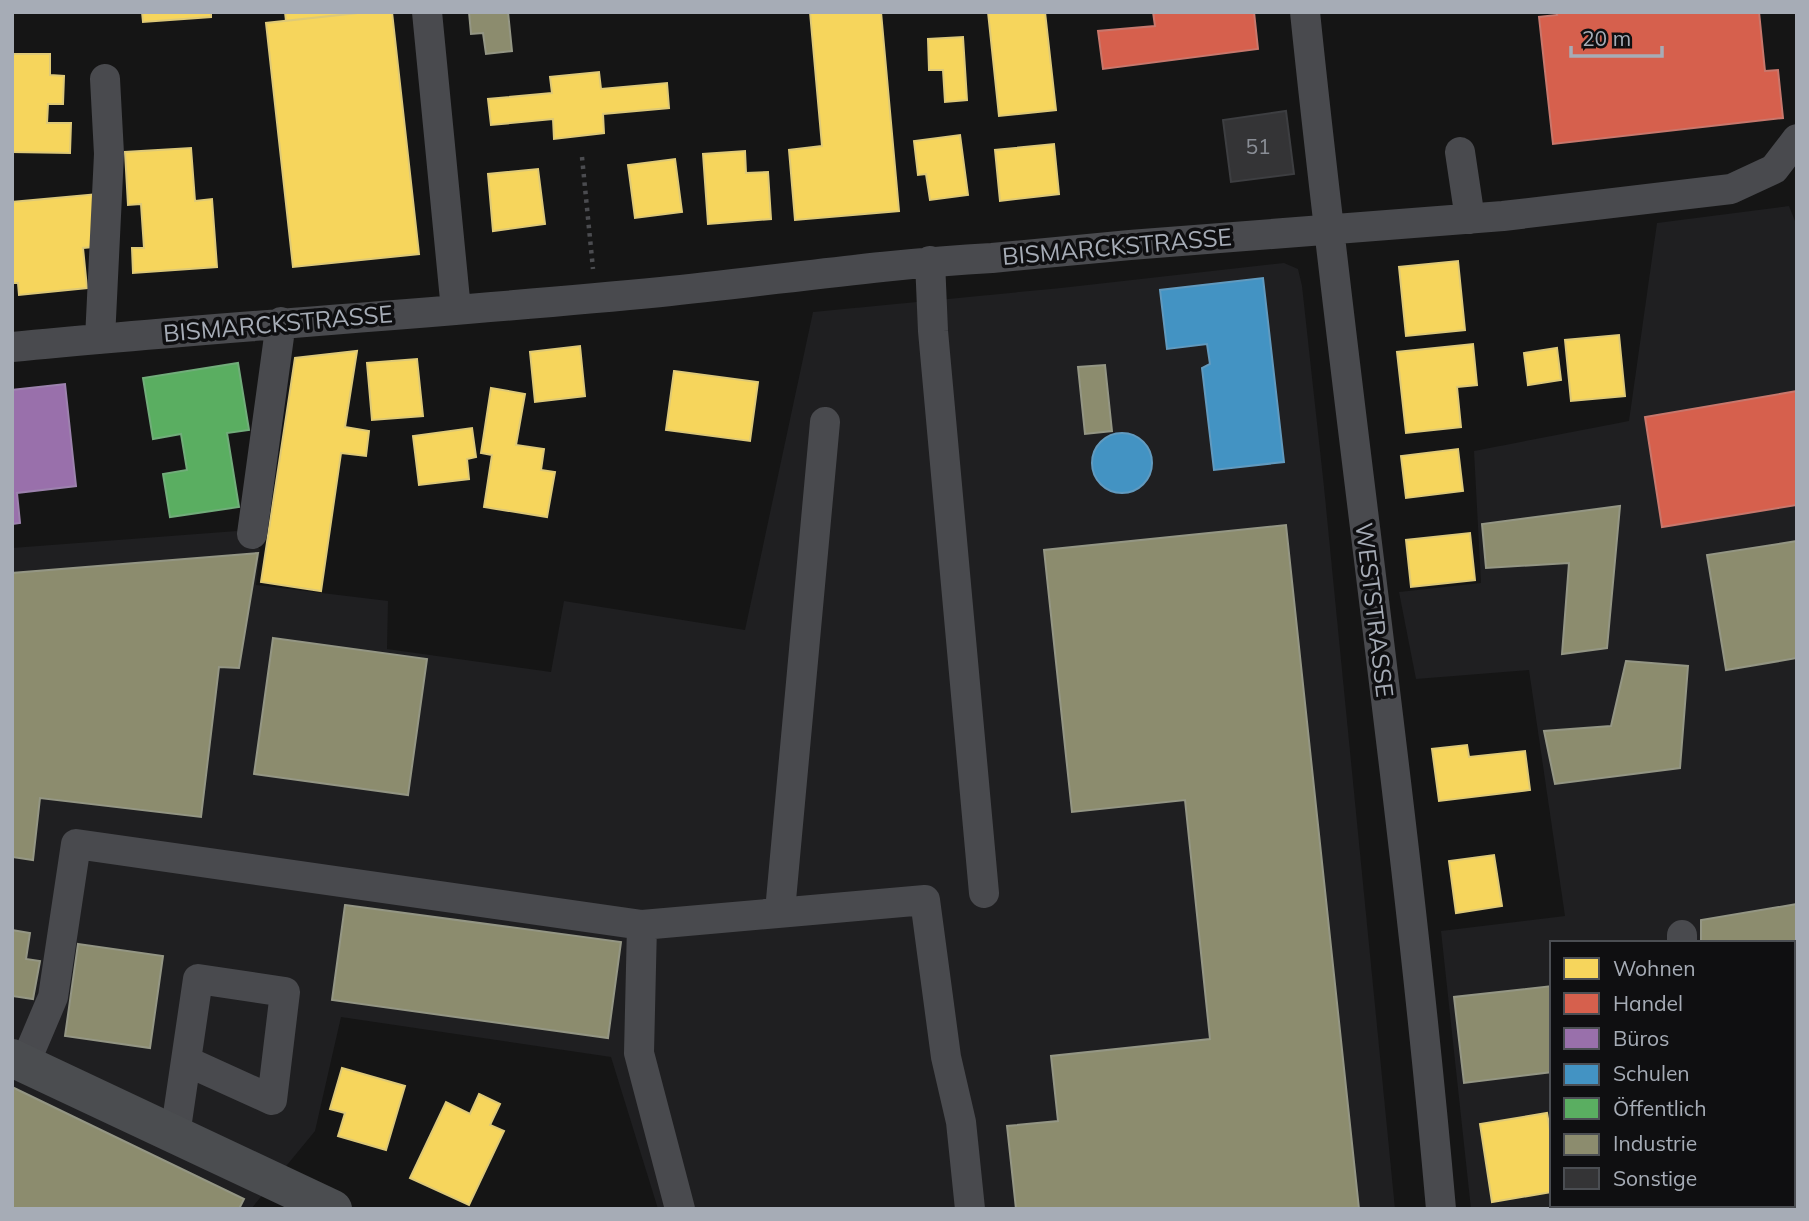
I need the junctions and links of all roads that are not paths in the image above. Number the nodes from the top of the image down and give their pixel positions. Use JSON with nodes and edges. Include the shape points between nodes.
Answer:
{"nodes":[{"id":1,"x":426,"y":12,"type":"edge"},
{"id":2,"x":1305,"y":12,"type":"edge"},
{"id":3,"x":104,"y":79,"type":"dead end"},
{"id":4,"x":1797,"y":139,"type":"edge"},
{"id":5,"x":1460,"y":152,"type":"dead end"},
{"id":6,"x":1470,"y":219,"type":"junction"},
{"id":7,"x":1328,"y":229,"type":"junction"},
{"id":8,"x":930,"y":261,"type":"junction"},
{"id":9,"x":456,"y":310,"type":"junction"},
{"id":10,"x":281,"y":322,"type":"junction"},
{"id":11,"x":100,"y":339,"type":"junction"},
{"id":12,"x":12,"y":348,"type":"edge"},
{"id":13,"x":825,"y":422,"type":"dead end"},
{"id":14,"x":252,"y":534,"type":"dead end"},
{"id":15,"x":984,"y":893,"type":"dead end"},
{"id":16,"x":780,"y":911,"type":"junction"},
{"id":17,"x":642,"y":925,"type":"junction"},
{"id":18,"x":18,"y":1060,"type":"edge"},
{"id":19,"x":186,"y":1061,"type":"dead end"},
{"id":20,"x":175,"y":1135,"type":"junction"},
{"id":21,"x":332,"y":1209,"type":"edge"},
{"id":22,"x":680,"y":1209,"type":"edge"},
{"id":23,"x":970,"y":1209,"type":"edge"},
{"id":24,"x":1441,"y":1209,"type":"edge"}],
"edges":[{"from":1,"to":9,"type":"street"},
{"from":2,"to":7,"type":"street","name":"WESTSTRASSE"},
{"from":3,"to":11,"type":"street","via":[[109,154]]},
{"from":4,"to":6,"type":"street","name":"BISMARCKSTRASSE","via":[[1774,169],[1731,189]]},
{"from":5,"to":6,"type":"street"},
{"from":6,"to":7,"type":"street","name":"BISMARCKSTRASSE"},
{"from":7,"to":8,"type":"street","name":"BISMARCKSTRASSE"},
{"from":7,"to":24,"type":"street","name":"WESTSTRASSE","via":[[1424,1018]]},
{"from":8,"to":9,"type":"street","name":"BISMARCKSTRASSE"},
{"from":8,"to":15,"type":"street"},
{"from":9,"to":10,"type":"street","name":"BISMARCKSTRASSE"},
{"from":10,"to":11,"type":"street","name":"BISMARCKSTRASSE"},
{"from":10,"to":14,"type":"street"},
{"from":11,"to":12,"type":"street","name":"BISMARCKSTRASSE"},
{"from":13,"to":16,"type":"street"},
{"from":16,"to":17,"type":"street"},
{"from":16,"to":23,"type":"street","via":[[925,900],[946,1057],[961,1122]]},
{"from":17,"to":18,"type":"street","via":[[76,844],[53,997]]},
{"from":17,"to":22,"type":"street","via":[[639,1054]]},
{"from":18,"to":20,"type":"main road"},
{"from":19,"to":20,"type":"street"},
{"from":20,"to":21,"type":"main road"}]}
